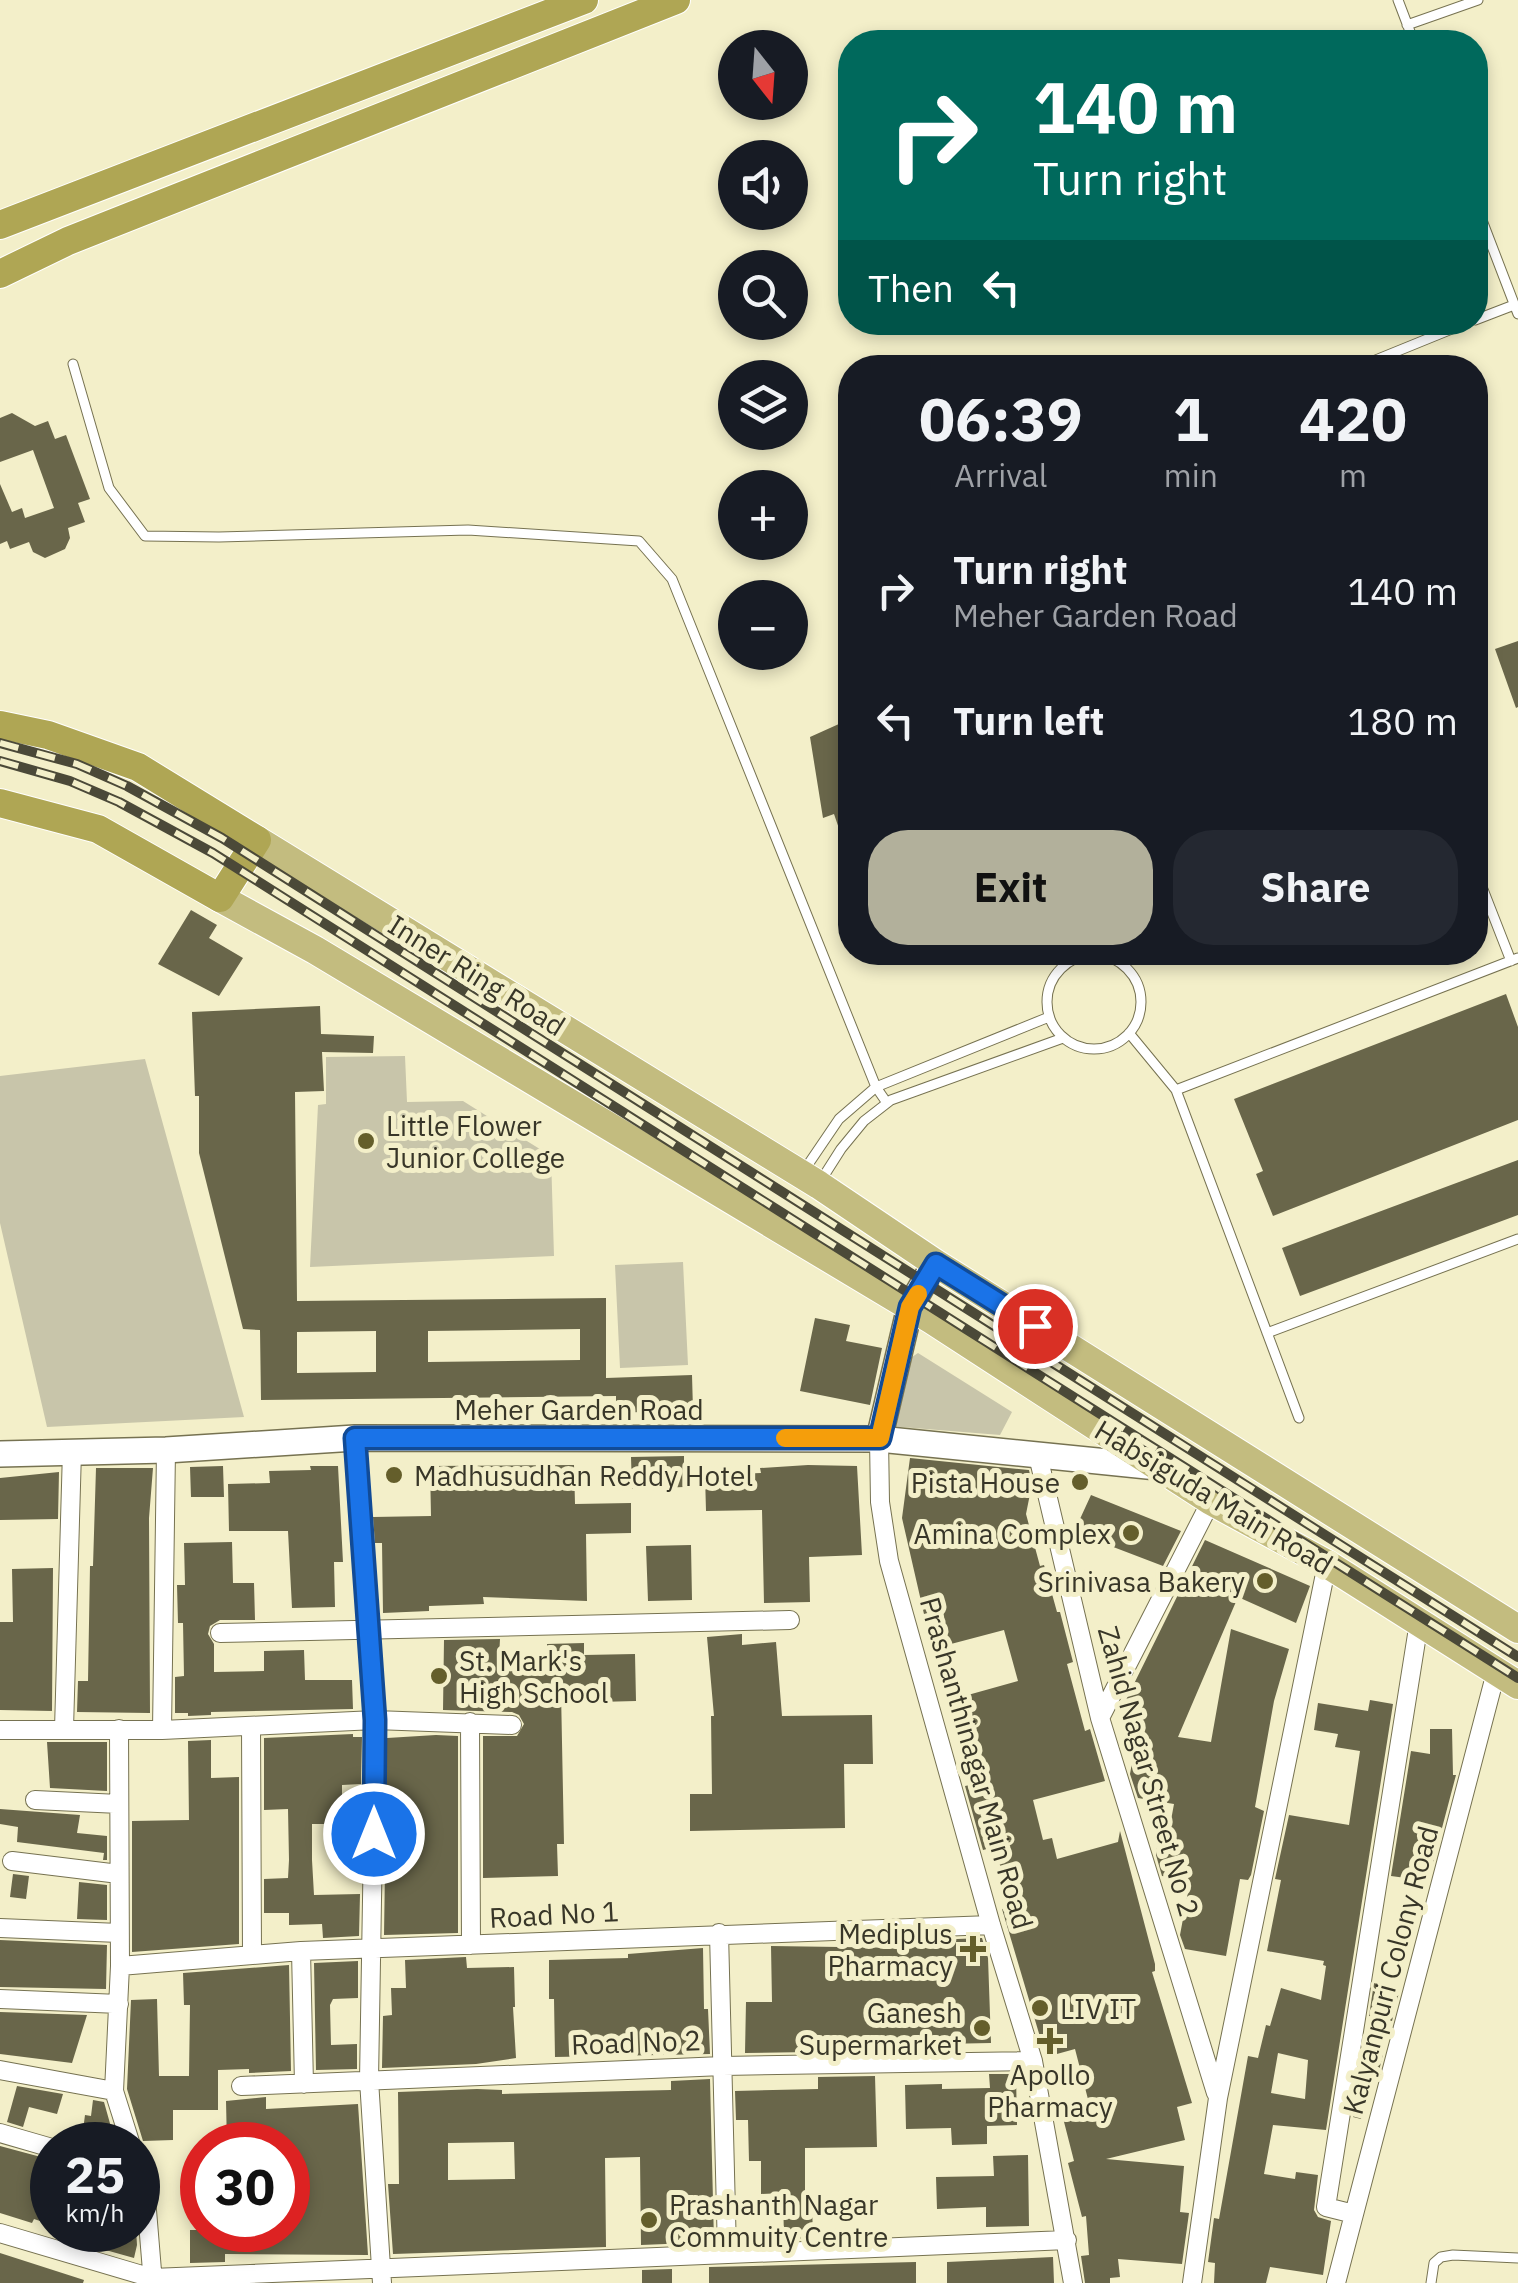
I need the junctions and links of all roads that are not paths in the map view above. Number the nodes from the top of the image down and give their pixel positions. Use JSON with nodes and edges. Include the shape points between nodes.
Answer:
{"nodes":[{"id":1,"x":584,"y":0,"type":"edge"},
{"id":2,"x":676,"y":0,"type":"edge"},
{"id":3,"x":1398,"y":0,"type":"edge"},
{"id":4,"x":1478,"y":0,"type":"edge"},
{"id":5,"x":1407,"y":25,"type":"junction"},
{"id":6,"x":1409,"y":30,"type":"edge"},
{"id":7,"x":0,"y":225,"type":"edge"},
{"id":8,"x":1488,"y":236,"type":"edge"},
{"id":9,"x":0,"y":274,"type":"edge"},
{"id":10,"x":1516,"y":310,"type":"edge"},
{"id":11,"x":1488,"y":317,"type":"edge"},
{"id":12,"x":1437,"y":335,"type":"edge"},
{"id":13,"x":1388,"y":355,"type":"edge"},
{"id":14,"x":73,"y":364,"type":"dead end"},
{"id":15,"x":0,"y":725,"type":"edge"},
{"id":16,"x":0,"y":803,"type":"edge"},
{"id":17,"x":256,"y":840,"type":"junction"},
{"id":18,"x":220,"y":898,"type":"junction"},
{"id":19,"x":1488,"y":900,"type":"edge"},
{"id":20,"x":1514,"y":959,"type":"edge"},
{"id":21,"x":1066,"y":965,"type":"edge"},
{"id":22,"x":1119,"y":965,"type":"edge"},
{"id":23,"x":1049,"y":1017,"type":"junction"},
{"id":24,"x":1129,"y":1033,"type":"junction"},
{"id":25,"x":1062,"y":1038,"type":"junction"},
{"id":26,"x":876,"y":1087,"type":"junction"},
{"id":27,"x":1176,"y":1090,"type":"junction"},
{"id":28,"x":887,"y":1103,"type":"junction"},
{"id":29,"x":811,"y":1180,"type":"junction"},
{"id":30,"x":1518,"y":1238,"type":"edge"},
{"id":31,"x":936,"y":1264,"type":"junction"},
{"id":32,"x":910,"y":1307,"type":"junction"},
{"id":33,"x":1267,"y":1333,"type":"junction"},
{"id":34,"x":1299,"y":1418,"type":"dead end"},
{"id":35,"x":355,"y":1438,"type":"junction"},
{"id":36,"x":880,"y":1438,"type":"junction"},
{"id":37,"x":166,"y":1450,"type":"junction"},
{"id":38,"x":72,"y":1451,"type":"junction"},
{"id":39,"x":0,"y":1454,"type":"edge"},
{"id":40,"x":1038,"y":1456,"type":"junction"},
{"id":41,"x":1157,"y":1467,"type":"junction"},
{"id":42,"x":1211,"y":1501,"type":"junction"},
{"id":43,"x":1327,"y":1564,"type":"junction"},
{"id":44,"x":790,"y":1620,"type":"dead end"},
{"id":45,"x":1419,"y":1622,"type":"junction"},
{"id":46,"x":1518,"y":1629,"type":"edge"},
{"id":47,"x":366,"y":1630,"type":"junction"},
{"id":48,"x":220,"y":1633,"type":"dead end"},
{"id":49,"x":1507,"y":1678,"type":"edge"},
{"id":50,"x":1100,"y":1718,"type":"junction"},
{"id":51,"x":375,"y":1720,"type":"junction"},
{"id":52,"x":470,"y":1722,"type":"junction"},
{"id":53,"x":512,"y":1725,"type":"dead end"},
{"id":54,"x":252,"y":1726,"type":"junction"},
{"id":55,"x":119,"y":1728,"type":"junction"},
{"id":56,"x":64,"y":1729,"type":"junction"},
{"id":57,"x":0,"y":1730,"type":"edge"},
{"id":58,"x":162,"y":1730,"type":"junction"},
{"id":59,"x":36,"y":1800,"type":"dead end"},
{"id":60,"x":120,"y":1804,"type":"junction"},
{"id":61,"x":12,"y":1862,"type":"dead end"},
{"id":62,"x":119,"y":1874,"type":"junction"},
{"id":63,"x":991,"y":1925,"type":"junction"},
{"id":64,"x":0,"y":1928,"type":"edge"},
{"id":65,"x":120,"y":1933,"type":"junction"},
{"id":66,"x":719,"y":1933,"type":"junction"},
{"id":67,"x":471,"y":1945,"type":"junction"},
{"id":68,"x":372,"y":1948,"type":"junction"},
{"id":69,"x":300,"y":1951,"type":"junction"},
{"id":70,"x":252,"y":1954,"type":"junction"},
{"id":71,"x":120,"y":1966,"type":"junction"},
{"id":72,"x":0,"y":2000,"type":"edge"},
{"id":73,"x":119,"y":2004,"type":"junction"},
{"id":74,"x":1033,"y":2062,"type":"junction"},
{"id":75,"x":723,"y":2066,"type":"junction"},
{"id":76,"x":0,"y":2070,"type":"edge"},
{"id":77,"x":368,"y":2080,"type":"junction"},
{"id":78,"x":304,"y":2084,"type":"junction"},
{"id":79,"x":241,"y":2086,"type":"dead end"},
{"id":80,"x":114,"y":2091,"type":"junction"},
{"id":81,"x":1218,"y":2098,"type":"junction"},
{"id":82,"x":124,"y":2122,"type":"edge"},
{"id":83,"x":0,"y":2133,"type":"edge"},
{"id":84,"x":30,"y":2142,"type":"edge"},
{"id":85,"x":1354,"y":2214,"type":"junction"},
{"id":86,"x":0,"y":2233,"type":"edge"},
{"id":87,"x":1067,"y":2240,"type":"junction"},
{"id":88,"x":149,"y":2252,"type":"edge"},
{"id":89,"x":727,"y":2252,"type":"junction"},
{"id":90,"x":1518,"y":2258,"type":"edge"},
{"id":91,"x":382,"y":2276,"type":"edge"},
{"id":92,"x":152,"y":2280,"type":"edge"},
{"id":93,"x":1073,"y":2283,"type":"edge"},
{"id":94,"x":1192,"y":2283,"type":"edge"},
{"id":95,"x":1336,"y":2283,"type":"edge"},
{"id":96,"x":1431,"y":2283,"type":"edge"}],
"edges":[{"from":1,"to":7,"type":"highway"},
{"from":2,"to":9,"type":"highway","via":[[68,241]]},
{"from":3,"to":5,"type":"lane"},
{"from":4,"to":5,"type":"lane"},
{"from":5,"to":6,"type":"lane"},
{"from":8,"to":10,"type":"lane"},
{"from":10,"to":11,"type":"lane"},
{"from":12,"to":13,"type":"lane"},
{"from":14,"to":26,"type":"lane","via":[[109,488],[145,536],[468,530],[639,541],[672,580]]},
{"from":15,"to":17,"type":"highway","name":"Inner Ring Road","via":[[138,767]]},
{"from":16,"to":18,"type":"highway","via":[[98,830]]},
{"from":17,"to":18,"type":"highway"},
{"from":17,"to":29,"type":"main road","name":"Inner Ring Road"},
{"from":18,"to":32,"type":"main road"},
{"from":19,"to":20,"type":"lane"},
{"from":20,"to":27,"type":"lane"},
{"from":21,"to":23,"type":"lane","via":[[1046,1002]]},
{"from":22,"to":24,"type":"lane","via":[[1134,977],[1140,1006]]},
{"from":23,"to":25,"type":"lane"},
{"from":23,"to":26,"type":"lane"},
{"from":24,"to":25,"type":"lane","via":[[1104,1048]]},
{"from":24,"to":27,"type":"lane"},
{"from":25,"to":28,"type":"lane"},
{"from":26,"to":28,"type":"lane"},
{"from":26,"to":29,"type":"lane","via":[[838,1119]]},
{"from":27,"to":33,"type":"lane"},
{"from":28,"to":29,"type":"lane"},
{"from":29,"to":31,"type":"main road","name":"Inner Ring Road"},
{"from":30,"to":33,"type":"lane"},
{"from":31,"to":32,"type":"main road","name":"Prashanthinagar Main Road"},
{"from":31,"to":46,"type":"main road","name":"Habsiguda Main Road"},
{"from":32,"to":36,"type":"main road","name":"Prashanthinagar Main Road"},
{"from":32,"to":41,"type":"main road","name":"Habsiguda Main Road"},
{"from":33,"to":34,"type":"lane"},
{"from":35,"to":36,"type":"main road","name":"Meher Garden Road"},
{"from":35,"to":37,"type":"main road","name":"Meher Garden Road"},
{"from":35,"to":47,"type":"street"},
{"from":36,"to":40,"type":"main road","name":"Meher Garden Road"},
{"from":36,"to":63,"type":"street","name":"Prashanthinagar Main Road","via":[[889,1561]]},
{"from":37,"to":38,"type":"main road","name":"Meher Garden Road"},
{"from":37,"to":58,"type":"street"},
{"from":38,"to":39,"type":"main road","name":"Meher Garden Road"},
{"from":38,"to":56,"type":"street"},
{"from":40,"to":41,"type":"main road","name":"Meher Garden Road"},
{"from":40,"to":50,"type":"street","name":"Zahid Nagar Street No 2"},
{"from":41,"to":42,"type":"main road","name":"Habsiguda Main Road"},
{"from":42,"to":43,"type":"main road","name":"Habsiguda Main Road"},
{"from":42,"to":50,"type":"street"},
{"from":43,"to":45,"type":"main road","name":"Habsiguda Main Road"},
{"from":43,"to":81,"type":"street"},
{"from":44,"to":47,"type":"street"},
{"from":45,"to":49,"type":"main road","name":"Habsiguda Main Road"},
{"from":45,"to":85,"type":"street","via":[[1326,2207]]},
{"from":47,"to":48,"type":"street"},
{"from":47,"to":51,"type":"street"},
{"from":49,"to":85,"type":"street","name":"Kalyanpuri Colony Road"},
{"from":50,"to":81,"type":"street","name":"Zahid Nagar Street No 2"},
{"from":51,"to":52,"type":"street"},
{"from":51,"to":54,"type":"street"},
{"from":51,"to":68,"type":"street"},
{"from":52,"to":53,"type":"street"},
{"from":52,"to":67,"type":"street"},
{"from":54,"to":58,"type":"street"},
{"from":54,"to":70,"type":"street"},
{"from":55,"to":56,"type":"street"},
{"from":55,"to":58,"type":"street"},
{"from":55,"to":60,"type":"street"},
{"from":56,"to":57,"type":"street"},
{"from":59,"to":60,"type":"street"},
{"from":60,"to":62,"type":"street"},
{"from":61,"to":62,"type":"street"},
{"from":62,"to":65,"type":"street"},
{"from":63,"to":66,"type":"street","name":"Road No 1"},
{"from":63,"to":74,"type":"street","name":"Prashanthinagar Main Road"},
{"from":64,"to":65,"type":"street"},
{"from":65,"to":71,"type":"street"},
{"from":66,"to":67,"type":"street","name":"Road No 1"},
{"from":66,"to":75,"type":"street"},
{"from":67,"to":68,"type":"street","name":"Road No 1"},
{"from":68,"to":69,"type":"street","name":"Road No 1"},
{"from":68,"to":77,"type":"street"},
{"from":69,"to":70,"type":"street","name":"Road No 1"},
{"from":69,"to":78,"type":"street"},
{"from":70,"to":71,"type":"street","name":"Road No 1"},
{"from":71,"to":73,"type":"street"},
{"from":72,"to":73,"type":"street"},
{"from":73,"to":80,"type":"street"},
{"from":74,"to":75,"type":"street","name":"Road No 2"},
{"from":74,"to":87,"type":"street","name":"Prashanthinagar Main Road"},
{"from":75,"to":77,"type":"street","name":"Road No 2"},
{"from":75,"to":89,"type":"street"},
{"from":76,"to":80,"type":"street"},
{"from":77,"to":78,"type":"street","name":"Road No 2"},
{"from":77,"to":91,"type":"street"},
{"from":78,"to":79,"type":"street","name":"Road No 2"},
{"from":80,"to":82,"type":"street"},
{"from":81,"to":94,"type":"street"},
{"from":83,"to":84,"type":"street"},
{"from":85,"to":95,"type":"street","name":"Kalyanpuri Colony Road"},
{"from":86,"to":92,"type":"street"},
{"from":87,"to":89,"type":"street"},
{"from":87,"to":93,"type":"street","name":"Prashanthinagar Main Road"},
{"from":88,"to":92,"type":"street"},
{"from":89,"to":91,"type":"street"},
{"from":90,"to":96,"type":"lane","via":[[1445,2256],[1434,2263]]},
{"from":91,"to":92,"type":"street"}]}
